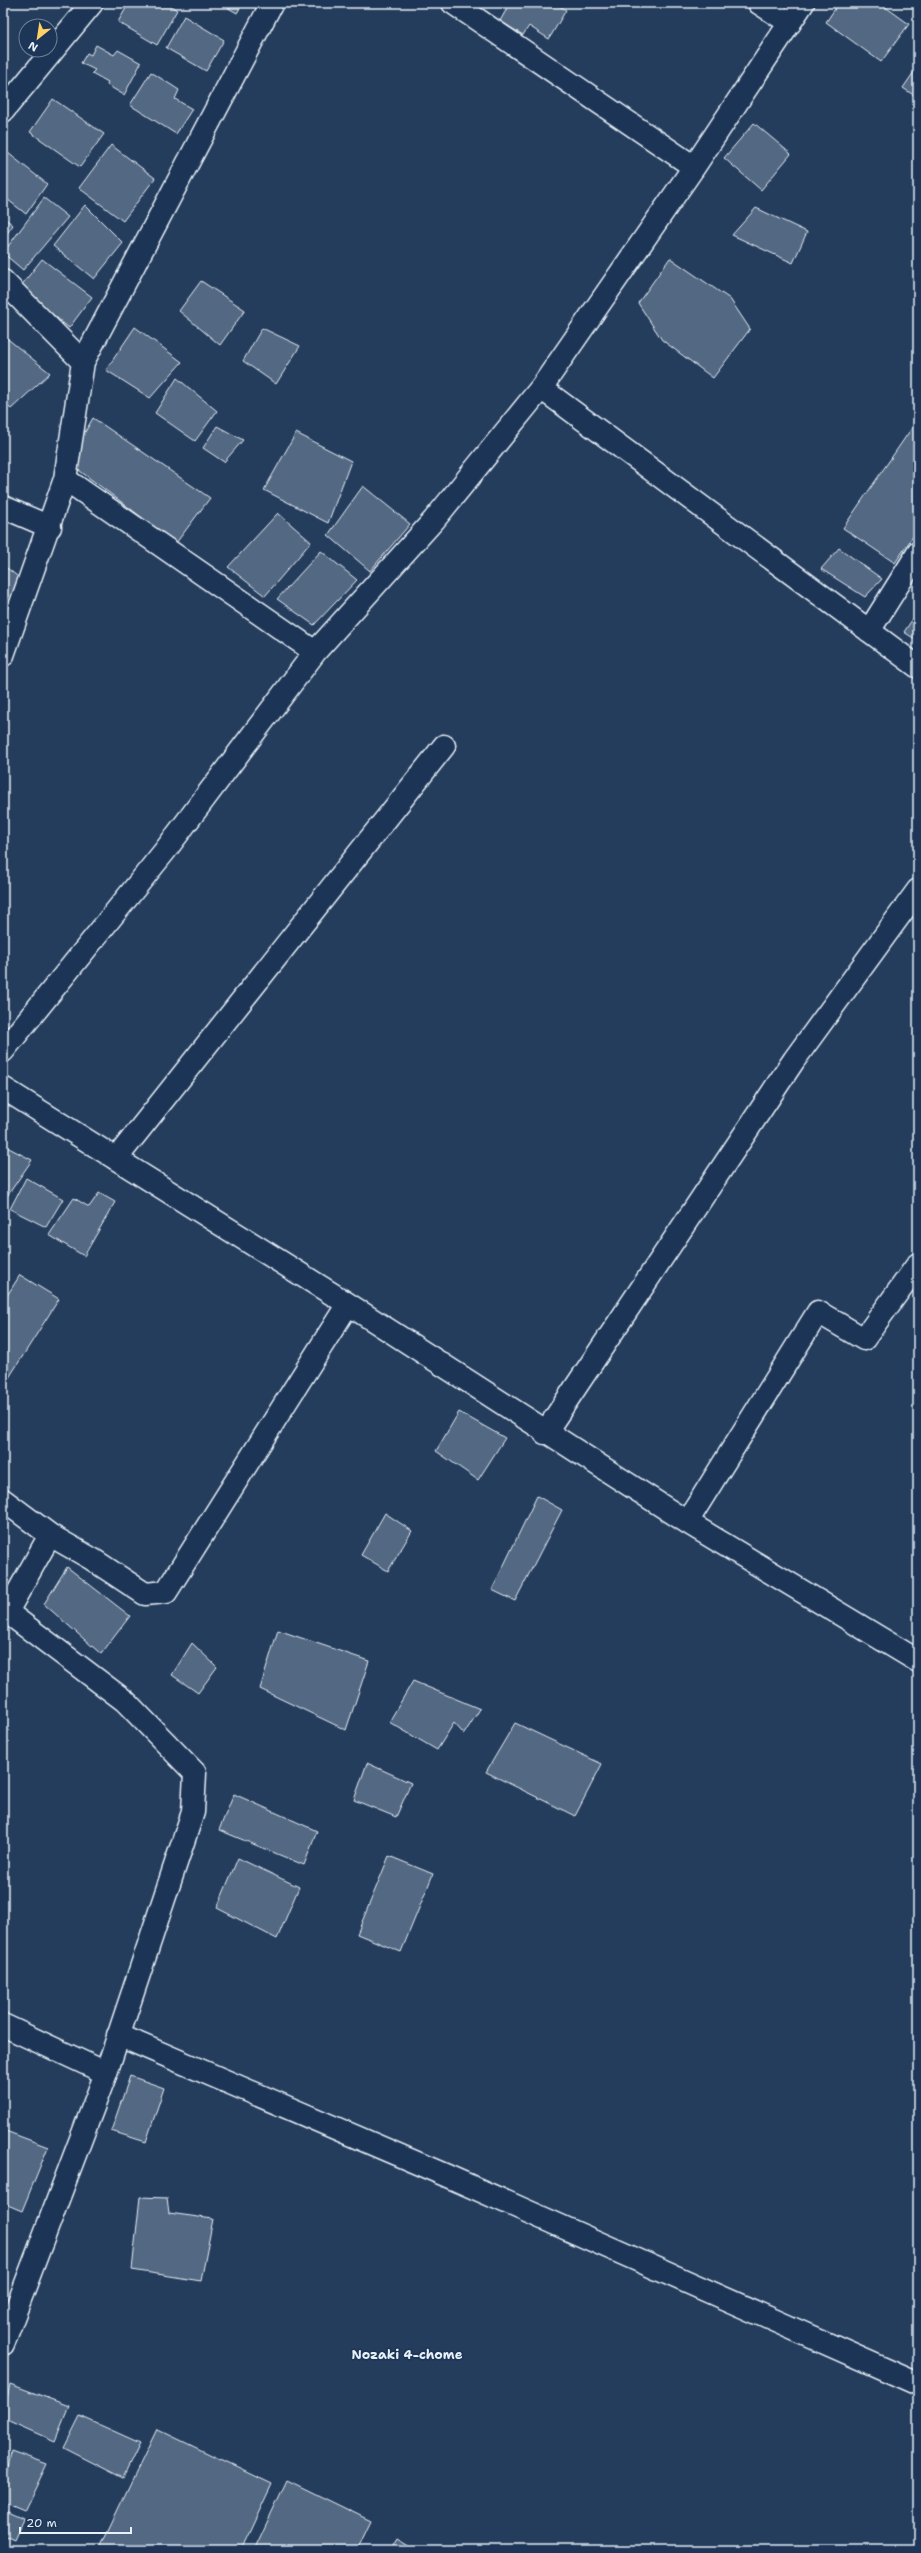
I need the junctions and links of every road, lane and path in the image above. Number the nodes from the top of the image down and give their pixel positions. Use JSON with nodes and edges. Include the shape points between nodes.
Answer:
{"nodes":[{"id":1,"x":92,"y":3,"type":"edge"},
{"id":2,"x":272,"y":3,"type":"edge"},
{"id":3,"x":453,"y":3,"type":"edge"},
{"id":4,"x":759,"y":3,"type":"edge"},
{"id":5,"x":803,"y":3,"type":"edge"},
{"id":6,"x":790,"y":22,"type":"junction"},
{"id":7,"x":3,"y":111,"type":"edge"},
{"id":8,"x":694,"y":167,"type":"junction"},
{"id":9,"x":3,"y":280,"type":"edge"},
{"id":10,"x":83,"y":362,"type":"junction"},
{"id":11,"x":541,"y":388,"type":"junction"},
{"id":12,"x":65,"y":479,"type":"junction"},
{"id":13,"x":3,"y":507,"type":"edge"},
{"id":14,"x":50,"y":526,"type":"junction"},
{"id":15,"x":918,"y":553,"type":"edge"},
{"id":16,"x":869,"y":631,"type":"junction"},
{"id":17,"x":315,"y":652,"type":"junction"},
{"id":18,"x":3,"y":655,"type":"edge"},
{"id":19,"x":918,"y":667,"type":"edge"},
{"id":20,"x":444,"y":746,"type":"dead end"},
{"id":21,"x":918,"y":890,"type":"edge"},
{"id":22,"x":3,"y":1051,"type":"edge"},
{"id":23,"x":3,"y":1088,"type":"edge"},
{"id":24,"x":116,"y":1159,"type":"junction"},
{"id":25,"x":918,"y":1264,"type":"edge"},
{"id":26,"x":348,"y":1304,"type":"junction"},
{"id":27,"x":545,"y":1433,"type":"junction"},
{"id":28,"x":3,"y":1500,"type":"edge"},
{"id":29,"x":687,"y":1522,"type":"junction"},
{"id":30,"x":50,"y":1535,"type":"junction"},
{"id":31,"x":918,"y":1661,"type":"edge"},
{"id":32,"x":3,"y":2025,"type":"edge"},
{"id":33,"x":118,"y":2035,"type":"junction"},
{"id":34,"x":106,"y":2073,"type":"junction"},
{"id":35,"x":3,"y":2344,"type":"edge"},
{"id":36,"x":918,"y":2384,"type":"edge"}],
"edges":[{"from":1,"to":7,"type":"street"},
{"from":2,"to":10,"type":"street"},
{"from":3,"to":8,"type":"street"},
{"from":4,"to":6,"type":"street"},
{"from":5,"to":6,"type":"street"},
{"from":6,"to":8,"type":"street"},
{"from":8,"to":11,"type":"street"},
{"from":9,"to":10,"type":"street"},
{"from":10,"to":12,"type":"street"},
{"from":11,"to":16,"type":"street"},
{"from":11,"to":17,"type":"street","via":[[434,520]]},
{"from":12,"to":14,"type":"street"},
{"from":12,"to":17,"type":"street"},
{"from":13,"to":14,"type":"street"},
{"from":14,"to":18,"type":"street"},
{"from":15,"to":16,"type":"street"},
{"from":16,"to":19,"type":"street"},
{"from":17,"to":22,"type":"street","via":[[164,852]]},
{"from":20,"to":24,"type":"street"},
{"from":21,"to":27,"type":"street","via":[[794,1060]]},
{"from":23,"to":24,"type":"street"},
{"from":24,"to":26,"type":"street"},
{"from":25,"to":29,"type":"street","via":[[864,1339],[818,1312]]},
{"from":26,"to":27,"type":"street"},
{"from":26,"to":30,"type":"street","via":[[166,1592],[145,1594],[92,1558]]},
{"from":27,"to":29,"type":"street"},
{"from":28,"to":30,"type":"street"},
{"from":29,"to":31,"type":"street"},
{"from":30,"to":33,"type":"street","via":[[7,1612],[125,1701],[195,1773],[193,1812]]},
{"from":32,"to":34,"type":"street"},
{"from":33,"to":34,"type":"street"},
{"from":33,"to":36,"type":"street","via":[[445,2175]]},
{"from":34,"to":35,"type":"street"}]}
